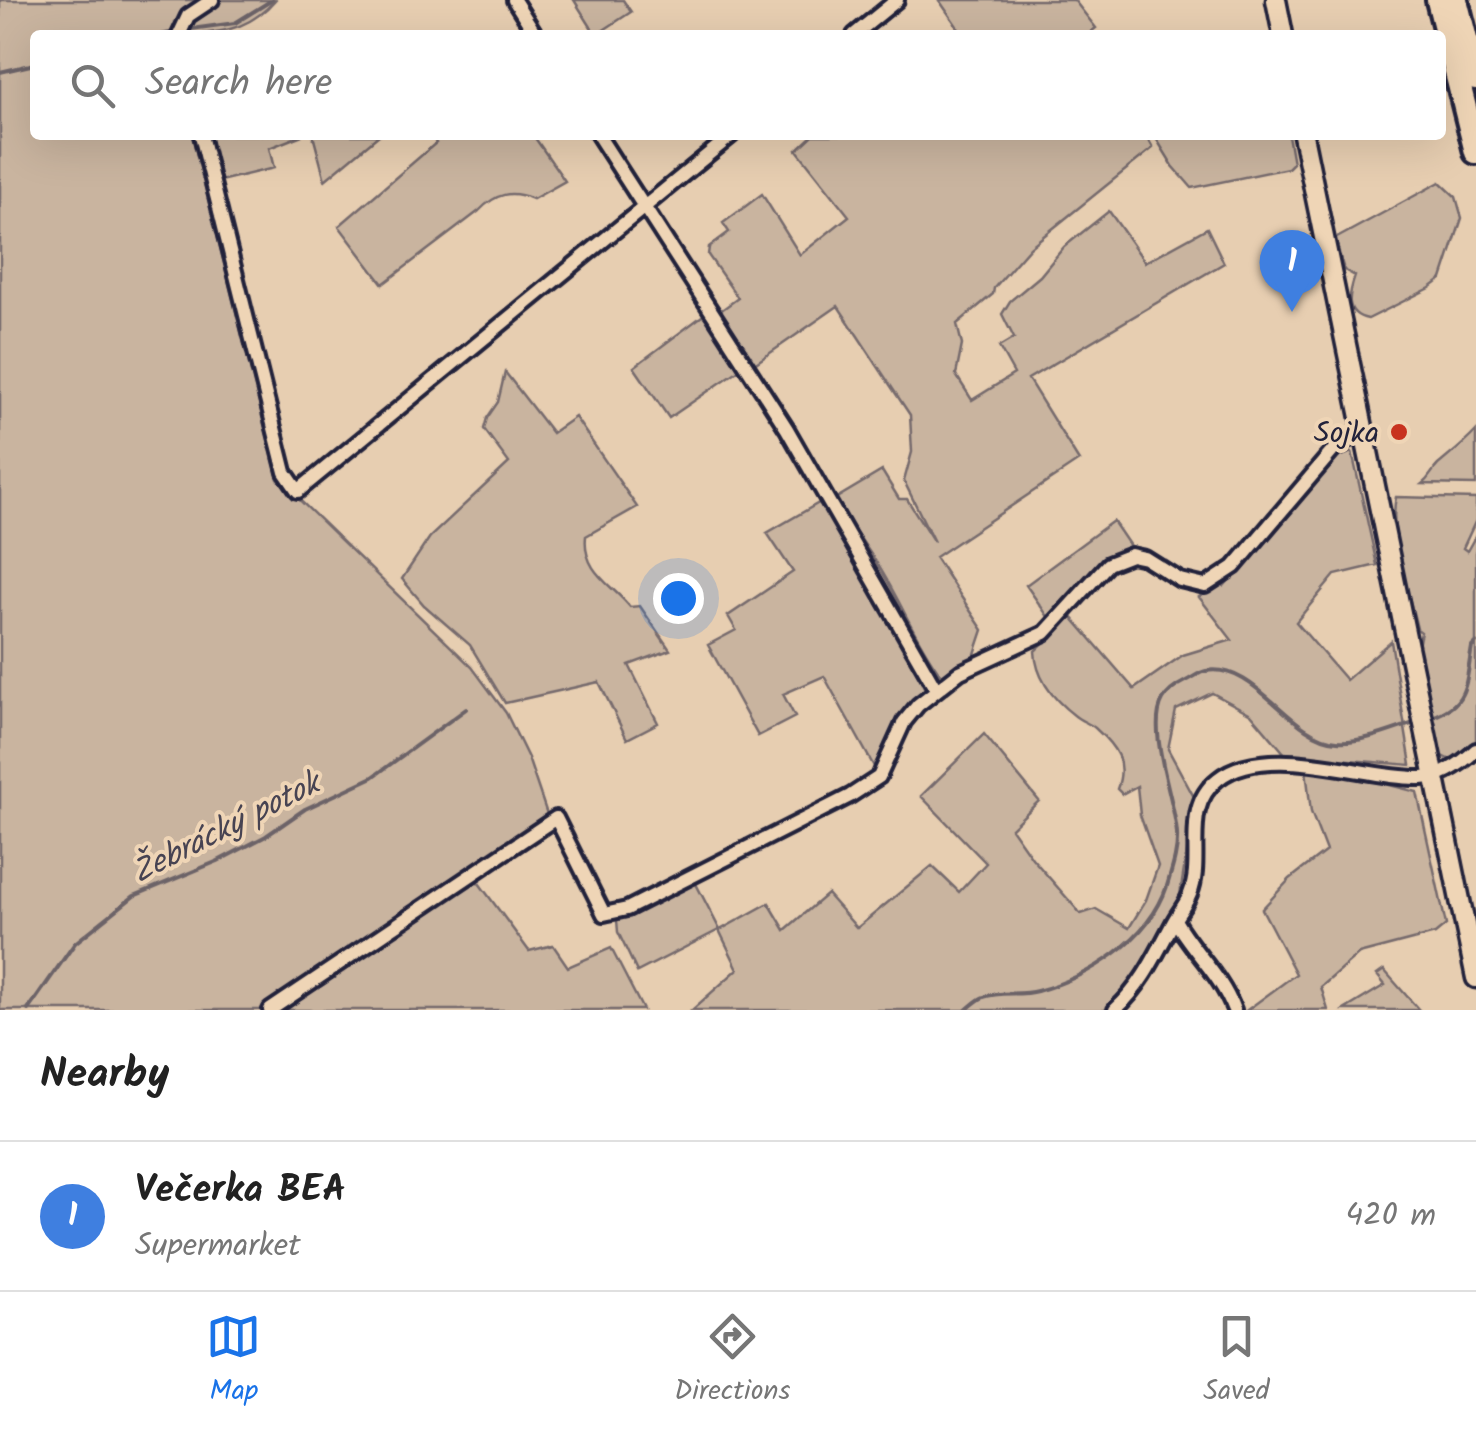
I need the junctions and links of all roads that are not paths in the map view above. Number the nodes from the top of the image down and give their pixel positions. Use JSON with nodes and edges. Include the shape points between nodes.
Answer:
{"nodes":[{"id":1,"x":212,"y":0,"type":"edge"},
{"id":2,"x":514,"y":0,"type":"edge"},
{"id":3,"x":897,"y":0,"type":"edge"},
{"id":4,"x":1276,"y":0,"type":"edge"},
{"id":5,"x":1438,"y":0,"type":"edge"},
{"id":6,"x":1456,"y":0,"type":"edge"},
{"id":7,"x":181,"y":30,"type":"edge"},
{"id":8,"x":533,"y":30,"type":"edge"},
{"id":9,"x":860,"y":30,"type":"edge"},
{"id":10,"x":1282,"y":30,"type":"edge"},
{"id":11,"x":1446,"y":30,"type":"edge"},
{"id":12,"x":1446,"y":32,"type":"edge"},
{"id":13,"x":1476,"y":79,"type":"edge"},
{"id":14,"x":202,"y":140,"type":"edge"},
{"id":15,"x":601,"y":140,"type":"edge"},
{"id":16,"x":726,"y":140,"type":"edge"},
{"id":17,"x":1304,"y":140,"type":"edge"},
{"id":18,"x":1476,"y":152,"type":"edge"},
{"id":19,"x":644,"y":207,"type":"junction"},
{"id":20,"x":1362,"y":432,"type":"junction"},
{"id":21,"x":936,"y":690,"type":"junction"},
{"id":22,"x":1476,"y":750,"type":"edge"},
{"id":23,"x":1432,"y":776,"type":"junction"},
{"id":24,"x":1174,"y":920,"type":"junction"},
{"id":25,"x":1476,"y":978,"type":"edge"},
{"id":26,"x":270,"y":1010,"type":"edge"},
{"id":27,"x":1115,"y":1010,"type":"edge"},
{"id":28,"x":1234,"y":1010,"type":"edge"}],
"edges":[{"from":1,"to":7,"type":"street","via":[[188,16]]},
{"from":2,"to":8,"type":"street"},
{"from":3,"to":9,"type":"street"},
{"from":4,"to":10,"type":"main road"},
{"from":5,"to":11,"type":"highway"},
{"from":6,"to":13,"type":"highway"},
{"from":12,"to":18,"type":"highway"},
{"from":14,"to":19,"type":"street","via":[[285,472],[298,491]]},
{"from":15,"to":19,"type":"street"},
{"from":16,"to":19,"type":"street"},
{"from":17,"to":20,"type":"main road"},
{"from":19,"to":21,"type":"street","via":[[820,485]]},
{"from":20,"to":21,"type":"street","via":[[1336,447],[1217,580],[1192,584],[1145,558],[1117,559],[1045,634],[983,659]]},
{"from":20,"to":23,"type":"main road"},
{"from":21,"to":26,"type":"street","via":[[904,722],[872,782],[627,909],[604,914],[556,818]]},
{"from":22,"to":23,"type":"street"},
{"from":23,"to":24,"type":"street","via":[[1316,763],[1231,771],[1200,802],[1192,892]]},
{"from":23,"to":25,"type":"main road"},
{"from":24,"to":27,"type":"street","via":[[1144,978]]},
{"from":24,"to":28,"type":"street"}]}
